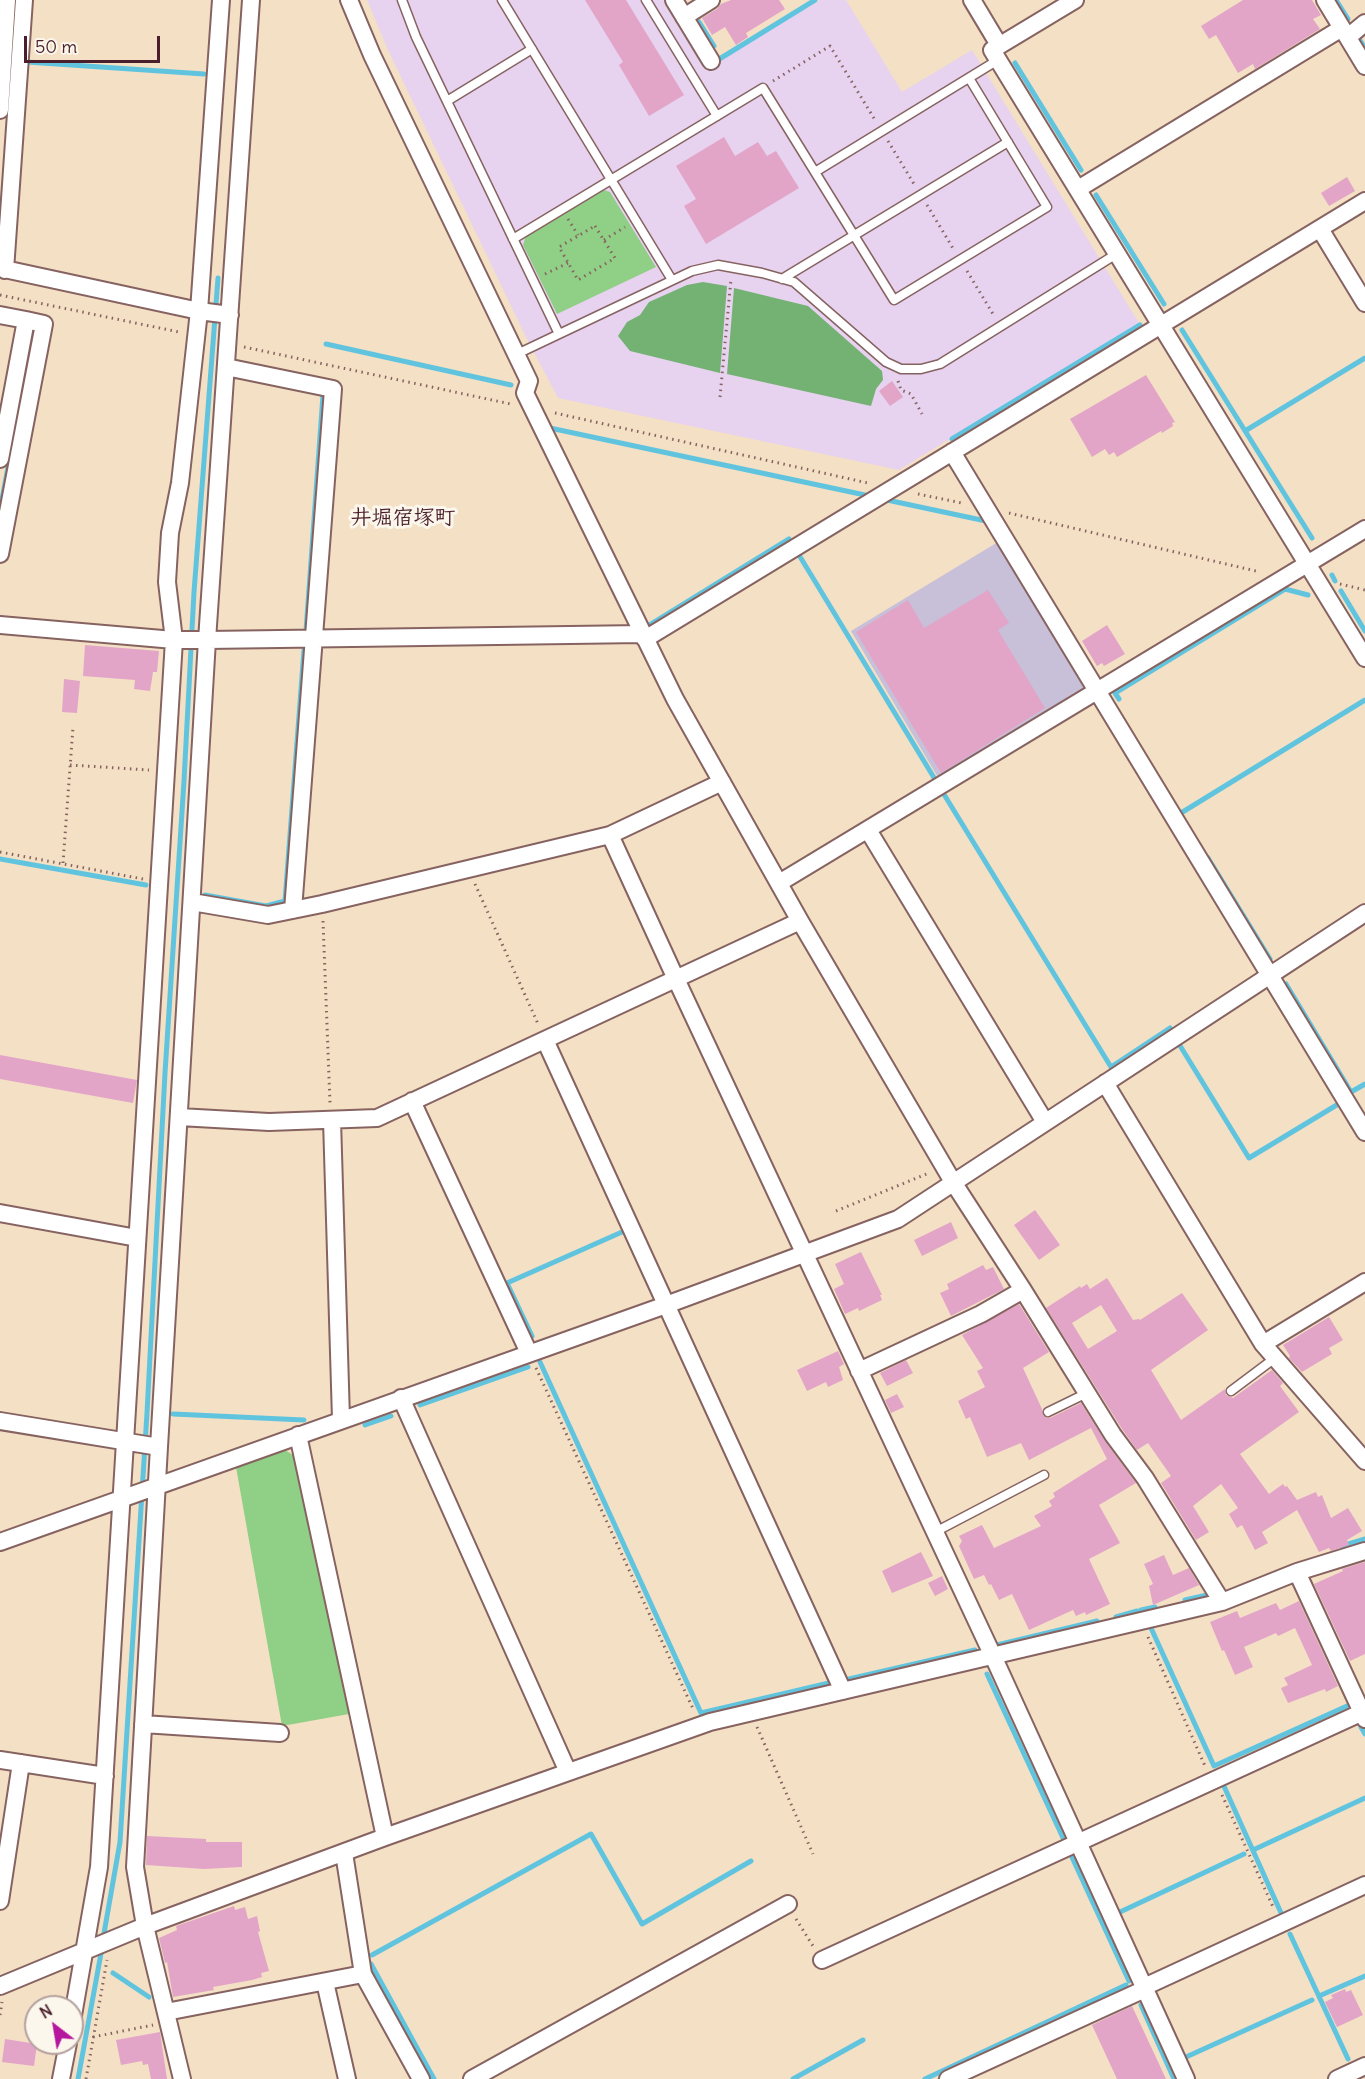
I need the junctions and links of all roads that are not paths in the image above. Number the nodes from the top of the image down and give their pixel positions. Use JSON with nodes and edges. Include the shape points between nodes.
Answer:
{"nodes":[{"id":1,"x":7,"y":0,"type":"edge"},
{"id":2,"x":24,"y":0,"type":"edge"},
{"id":3,"x":220,"y":0,"type":"edge"},
{"id":4,"x":251,"y":0,"type":"edge"},
{"id":5,"x":349,"y":0,"type":"edge"},
{"id":6,"x":402,"y":0,"type":"edge"},
{"id":7,"x":502,"y":0,"type":"edge"},
{"id":8,"x":646,"y":0,"type":"edge"},
{"id":9,"x":674,"y":0,"type":"edge"},
{"id":10,"x":711,"y":0,"type":"edge"},
{"id":11,"x":972,"y":0,"type":"edge"},
{"id":12,"x":1075,"y":0,"type":"edge"},
{"id":13,"x":1326,"y":0,"type":"edge"},
{"id":14,"x":684,"y":17,"type":"junction"},
{"id":15,"x":1365,"y":23,"type":"edge"},
{"id":16,"x":1345,"y":33,"type":"junction"},
{"id":17,"x":532,"y":49,"type":"junction"},
{"id":18,"x":999,"y":53,"type":"junction"},
{"id":19,"x":711,"y":61,"type":"dead end"},
{"id":20,"x":1365,"y":66,"type":"edge"},
{"id":21,"x":969,"y":78,"type":"junction"},
{"id":22,"x":447,"y":101,"type":"junction"},
{"id":23,"x":0,"y":110,"type":"edge"},
{"id":24,"x":717,"y":116,"type":"junction"},
{"id":25,"x":1008,"y":142,"type":"junction"},
{"id":26,"x":815,"y":172,"type":"junction"},
{"id":27,"x":611,"y":180,"type":"junction"},
{"id":28,"x":1078,"y":189,"type":"junction"},
{"id":29,"x":1365,"y":201,"type":"edge"},
{"id":30,"x":1320,"y":228,"type":"junction"},
{"id":31,"x":854,"y":235,"type":"junction"},
{"id":32,"x":513,"y":238,"type":"junction"},
{"id":33,"x":1118,"y":253,"type":"junction"},
{"id":34,"x":3,"y":269,"type":"edge"},
{"id":35,"x":782,"y":279,"type":"junction"},
{"id":36,"x":672,"y":280,"type":"junction"},
{"id":37,"x":1365,"y":303,"type":"edge"},
{"id":38,"x":214,"y":313,"type":"junction"},
{"id":39,"x":0,"y":315,"type":"edge"},
{"id":40,"x":26,"y":320,"type":"junction"},
{"id":41,"x":1162,"y":325,"type":"junction"},
{"id":42,"x":559,"y":334,"type":"junction"},
{"id":43,"x":517,"y":354,"type":"junction"},
{"id":44,"x":226,"y":368,"type":"junction"},
{"id":45,"x":952,"y":452,"type":"junction"},
{"id":46,"x":0,"y":459,"type":"edge"},
{"id":47,"x":1365,"y":529,"type":"edge"},
{"id":48,"x":0,"y":554,"type":"edge"},
{"id":49,"x":1308,"y":564,"type":"junction"},
{"id":50,"x":0,"y":625,"type":"edge"},
{"id":51,"x":644,"y":637,"type":"junction"},
{"id":52,"x":314,"y":639,"type":"junction"},
{"id":53,"x":178,"y":640,"type":"junction"},
{"id":54,"x":204,"y":640,"type":"junction"},
{"id":55,"x":1365,"y":658,"type":"edge"},
{"id":56,"x":1098,"y":692,"type":"junction"},
{"id":57,"x":722,"y":782,"type":"junction"},
{"id":58,"x":868,"y":830,"type":"junction"},
{"id":59,"x":610,"y":835,"type":"junction"},
{"id":60,"x":779,"y":883,"type":"junction"},
{"id":61,"x":192,"y":902,"type":"junction"},
{"id":62,"x":294,"y":910,"type":"junction"},
{"id":63,"x":1365,"y":914,"type":"edge"},
{"id":64,"x":800,"y":921,"type":"junction"},
{"id":65,"x":1270,"y":976,"type":"junction"},
{"id":66,"x":676,"y":979,"type":"junction"},
{"id":67,"x":545,"y":1040,"type":"junction"},
{"id":68,"x":1105,"y":1083,"type":"junction"},
{"id":69,"x":412,"y":1101,"type":"junction"},
{"id":70,"x":179,"y":1118,"type":"junction"},
{"id":71,"x":331,"y":1120,"type":"junction"},
{"id":72,"x":1045,"y":1122,"type":"junction"},
{"id":73,"x":1365,"y":1132,"type":"edge"},
{"id":74,"x":952,"y":1182,"type":"junction"},
{"id":75,"x":0,"y":1213,"type":"edge"},
{"id":76,"x":137,"y":1238,"type":"junction"},
{"id":77,"x":804,"y":1255,"type":"junction"},
{"id":78,"x":1365,"y":1282,"type":"edge"},
{"id":79,"x":1023,"y":1290,"type":"junction"},
{"id":80,"x":666,"y":1305,"type":"junction"},
{"id":81,"x":1263,"y":1344,"type":"junction"},
{"id":82,"x":529,"y":1353,"type":"junction"},
{"id":83,"x":1275,"y":1358,"type":"junction"},
{"id":84,"x":859,"y":1371,"type":"junction"},
{"id":85,"x":1231,"y":1391,"type":"dead end"},
{"id":86,"x":1087,"y":1393,"type":"junction"},
{"id":87,"x":401,"y":1398,"type":"junction"},
{"id":88,"x":1048,"y":1412,"type":"dead end"},
{"id":89,"x":341,"y":1419,"type":"junction"},
{"id":90,"x":0,"y":1422,"type":"edge"},
{"id":91,"x":298,"y":1435,"type":"junction"},
{"id":92,"x":130,"y":1442,"type":"junction"},
{"id":93,"x":156,"y":1447,"type":"junction"},
{"id":94,"x":1365,"y":1460,"type":"edge"},
{"id":95,"x":1044,"y":1475,"type":"dead end"},
{"id":96,"x":154,"y":1486,"type":"junction"},
{"id":97,"x":127,"y":1496,"type":"junction"},
{"id":98,"x":935,"y":1532,"type":"junction"},
{"id":99,"x":0,"y":1542,"type":"edge"},
{"id":100,"x":1365,"y":1551,"type":"edge"},
{"id":101,"x":1297,"y":1572,"type":"junction"},
{"id":102,"x":1222,"y":1602,"type":"junction"},
{"id":103,"x":993,"y":1656,"type":"junction"},
{"id":104,"x":843,"y":1691,"type":"junction"},
{"id":105,"x":1364,"y":1714,"type":"edge"},
{"id":106,"x":143,"y":1724,"type":"junction"},
{"id":107,"x":280,"y":1733,"type":"dead end"},
{"id":108,"x":0,"y":1760,"type":"edge"},
{"id":109,"x":21,"y":1763,"type":"junction"},
{"id":110,"x":568,"y":1772,"type":"junction"},
{"id":111,"x":105,"y":1776,"type":"junction"},
{"id":112,"x":384,"y":1838,"type":"junction"},
{"id":113,"x":1078,"y":1843,"type":"junction"},
{"id":114,"x":344,"y":1853,"type":"junction"},
{"id":115,"x":1365,"y":1885,"type":"edge"},
{"id":116,"x":0,"y":1901,"type":"edge"},
{"id":117,"x":788,"y":1904,"type":"road end"},
{"id":118,"x":145,"y":1926,"type":"junction"},
{"id":119,"x":97,"y":1946,"type":"junction"},
{"id":120,"x":822,"y":1960,"type":"road end"},
{"id":121,"x":363,"y":1974,"type":"junction"},
{"id":122,"x":325,"y":1982,"type":"junction"},
{"id":123,"x":0,"y":1986,"type":"edge"},
{"id":124,"x":1145,"y":1988,"type":"junction"},
{"id":125,"x":81,"y":1995,"type":"edge"},
{"id":126,"x":167,"y":2017,"type":"junction"},
{"id":127,"x":66,"y":2055,"type":"edge"},
{"id":128,"x":1365,"y":2066,"type":"edge"},
{"id":129,"x":62,"y":2079,"type":"edge"},
{"id":130,"x":182,"y":2079,"type":"edge"},
{"id":131,"x":347,"y":2079,"type":"edge"},
{"id":132,"x":421,"y":2079,"type":"edge"},
{"id":133,"x":472,"y":2079,"type":"edge"},
{"id":134,"x":948,"y":2079,"type":"edge"},
{"id":135,"x":1186,"y":2079,"type":"edge"},
{"id":136,"x":1337,"y":2079,"type":"edge"}],
"edges":[{"from":1,"to":23,"type":"street"},
{"from":2,"to":34,"type":"street"},
{"from":3,"to":38,"type":"street"},
{"from":4,"to":38,"type":"street"},
{"from":5,"to":43,"type":"street"},
{"from":6,"to":22,"type":"lane"},
{"from":7,"to":17,"type":"lane"},
{"from":8,"to":24,"type":"lane"},
{"from":9,"to":14,"type":"street"},
{"from":10,"to":14,"type":"street"},
{"from":11,"to":18,"type":"street"},
{"from":12,"to":18,"type":"street"},
{"from":13,"to":16,"type":"street"},
{"from":14,"to":19,"type":"street"},
{"from":15,"to":16,"type":"street"},
{"from":16,"to":20,"type":"street"},
{"from":16,"to":28,"type":"street"},
{"from":17,"to":22,"type":"lane"},
{"from":17,"to":27,"type":"lane"},
{"from":18,"to":21,"type":"lane"},
{"from":18,"to":28,"type":"street"},
{"from":21,"to":25,"type":"lane"},
{"from":21,"to":26,"type":"lane"},
{"from":22,"to":32,"type":"lane"},
{"from":24,"to":26,"type":"lane","via":[[763,88]]},
{"from":24,"to":27,"type":"lane"},
{"from":25,"to":31,"type":"lane"},
{"from":25,"to":31,"type":"lane","via":[[1047,207],[894,300]]},
{"from":26,"to":31,"type":"lane"},
{"from":27,"to":32,"type":"lane"},
{"from":27,"to":36,"type":"lane"},
{"from":28,"to":33,"type":"street"},
{"from":29,"to":30,"type":"street"},
{"from":30,"to":37,"type":"street"},
{"from":30,"to":41,"type":"street"},
{"from":31,"to":35,"type":"lane"},
{"from":32,"to":42,"type":"lane"},
{"from":33,"to":35,"type":"lane","via":[[940,364],[921,369],[886,362],[794,282]]},
{"from":33,"to":41,"type":"street"},
{"from":34,"to":38,"type":"street"},
{"from":35,"to":36,"type":"lane","via":[[718,265]]},
{"from":36,"to":42,"type":"lane"},
{"from":38,"to":44,"type":"street","via":[[228,344]]},
{"from":38,"to":53,"type":"street","via":[[196,336],[180,483],[170,533],[167,582]]},
{"from":39,"to":40,"type":"street"},
{"from":40,"to":46,"type":"street"},
{"from":40,"to":48,"type":"street","via":[[44,324]]},
{"from":41,"to":45,"type":"street"},
{"from":41,"to":49,"type":"street"},
{"from":42,"to":43,"type":"lane"},
{"from":43,"to":51,"type":"street","via":[[529,381],[525,393]]},
{"from":44,"to":52,"type":"street","via":[[333,388]]},
{"from":44,"to":54,"type":"street"},
{"from":45,"to":51,"type":"street"},
{"from":45,"to":56,"type":"street"},
{"from":47,"to":49,"type":"street"},
{"from":49,"to":55,"type":"street"},
{"from":49,"to":56,"type":"street"},
{"from":50,"to":53,"type":"street"},
{"from":51,"to":52,"type":"street"},
{"from":51,"to":57,"type":"street"},
{"from":52,"to":54,"type":"street"},
{"from":52,"to":62,"type":"street"},
{"from":53,"to":54,"type":"street"},
{"from":53,"to":76,"type":"street","via":[[165,771]]},
{"from":54,"to":61,"type":"street"},
{"from":56,"to":58,"type":"street"},
{"from":56,"to":65,"type":"street"},
{"from":57,"to":59,"type":"street"},
{"from":57,"to":60,"type":"street"},
{"from":58,"to":60,"type":"street"},
{"from":58,"to":72,"type":"street"},
{"from":59,"to":62,"type":"street"},
{"from":59,"to":66,"type":"street"},
{"from":60,"to":64,"type":"street"},
{"from":61,"to":62,"type":"street","via":[[267,915]]},
{"from":61,"to":70,"type":"street"},
{"from":63,"to":65,"type":"street"},
{"from":64,"to":66,"type":"street"},
{"from":64,"to":74,"type":"street"},
{"from":65,"to":68,"type":"street"},
{"from":65,"to":73,"type":"street"},
{"from":66,"to":67,"type":"street"},
{"from":66,"to":77,"type":"street"},
{"from":67,"to":69,"type":"street"},
{"from":67,"to":80,"type":"street"},
{"from":68,"to":72,"type":"street"},
{"from":68,"to":81,"type":"street"},
{"from":69,"to":71,"type":"street","via":[[377,1118]]},
{"from":69,"to":82,"type":"street"},
{"from":70,"to":71,"type":"street"},
{"from":70,"to":93,"type":"street"},
{"from":71,"to":89,"type":"street"},
{"from":72,"to":74,"type":"street"},
{"from":74,"to":77,"type":"street","via":[[898,1219]]},
{"from":74,"to":79,"type":"street"},
{"from":75,"to":76,"type":"street"},
{"from":76,"to":92,"type":"street"},
{"from":77,"to":80,"type":"street"},
{"from":77,"to":84,"type":"street"},
{"from":78,"to":81,"type":"street"},
{"from":79,"to":84,"type":"street"},
{"from":79,"to":86,"type":"street"},
{"from":80,"to":82,"type":"street"},
{"from":80,"to":104,"type":"street"},
{"from":81,"to":83,"type":"street"},
{"from":82,"to":87,"type":"street"},
{"from":83,"to":85,"type":"lane"},
{"from":83,"to":94,"type":"street"},
{"from":84,"to":98,"type":"street"},
{"from":86,"to":88,"type":"lane"},
{"from":86,"to":102,"type":"street"},
{"from":87,"to":89,"type":"street"},
{"from":87,"to":110,"type":"street"},
{"from":89,"to":91,"type":"street"},
{"from":90,"to":92,"type":"street"},
{"from":91,"to":96,"type":"street"},
{"from":91,"to":112,"type":"street"},
{"from":92,"to":93,"type":"street"},
{"from":92,"to":97,"type":"street"},
{"from":93,"to":96,"type":"street"},
{"from":95,"to":98,"type":"lane"},
{"from":96,"to":97,"type":"street"},
{"from":96,"to":106,"type":"street"},
{"from":97,"to":99,"type":"street"},
{"from":97,"to":111,"type":"street"},
{"from":98,"to":103,"type":"street"},
{"from":100,"to":101,"type":"street"},
{"from":101,"to":102,"type":"street"},
{"from":101,"to":105,"type":"street"},
{"from":102,"to":103,"type":"street"},
{"from":103,"to":104,"type":"street"},
{"from":103,"to":113,"type":"street"},
{"from":104,"to":110,"type":"street","via":[[701,1725]]},
{"from":105,"to":113,"type":"street"},
{"from":106,"to":107,"type":"street"},
{"from":106,"to":118,"type":"street","via":[[135,1867]]},
{"from":108,"to":109,"type":"street"},
{"from":109,"to":111,"type":"street"},
{"from":109,"to":116,"type":"street"},
{"from":110,"to":112,"type":"street"},
{"from":111,"to":119,"type":"street"},
{"from":112,"to":114,"type":"street"},
{"from":113,"to":120,"type":"street"},
{"from":113,"to":124,"type":"street"},
{"from":114,"to":118,"type":"street"},
{"from":114,"to":121,"type":"street"},
{"from":115,"to":124,"type":"street"},
{"from":117,"to":133,"type":"street"},
{"from":118,"to":119,"type":"street"},
{"from":118,"to":126,"type":"street"},
{"from":119,"to":123,"type":"street"},
{"from":119,"to":125,"type":"street"},
{"from":121,"to":122,"type":"street"},
{"from":121,"to":132,"type":"street"},
{"from":122,"to":126,"type":"street"},
{"from":122,"to":131,"type":"street"},
{"from":124,"to":134,"type":"street"},
{"from":124,"to":135,"type":"street"},
{"from":126,"to":130,"type":"street"},
{"from":127,"to":129,"type":"street"},
{"from":128,"to":136,"type":"street"}]}
